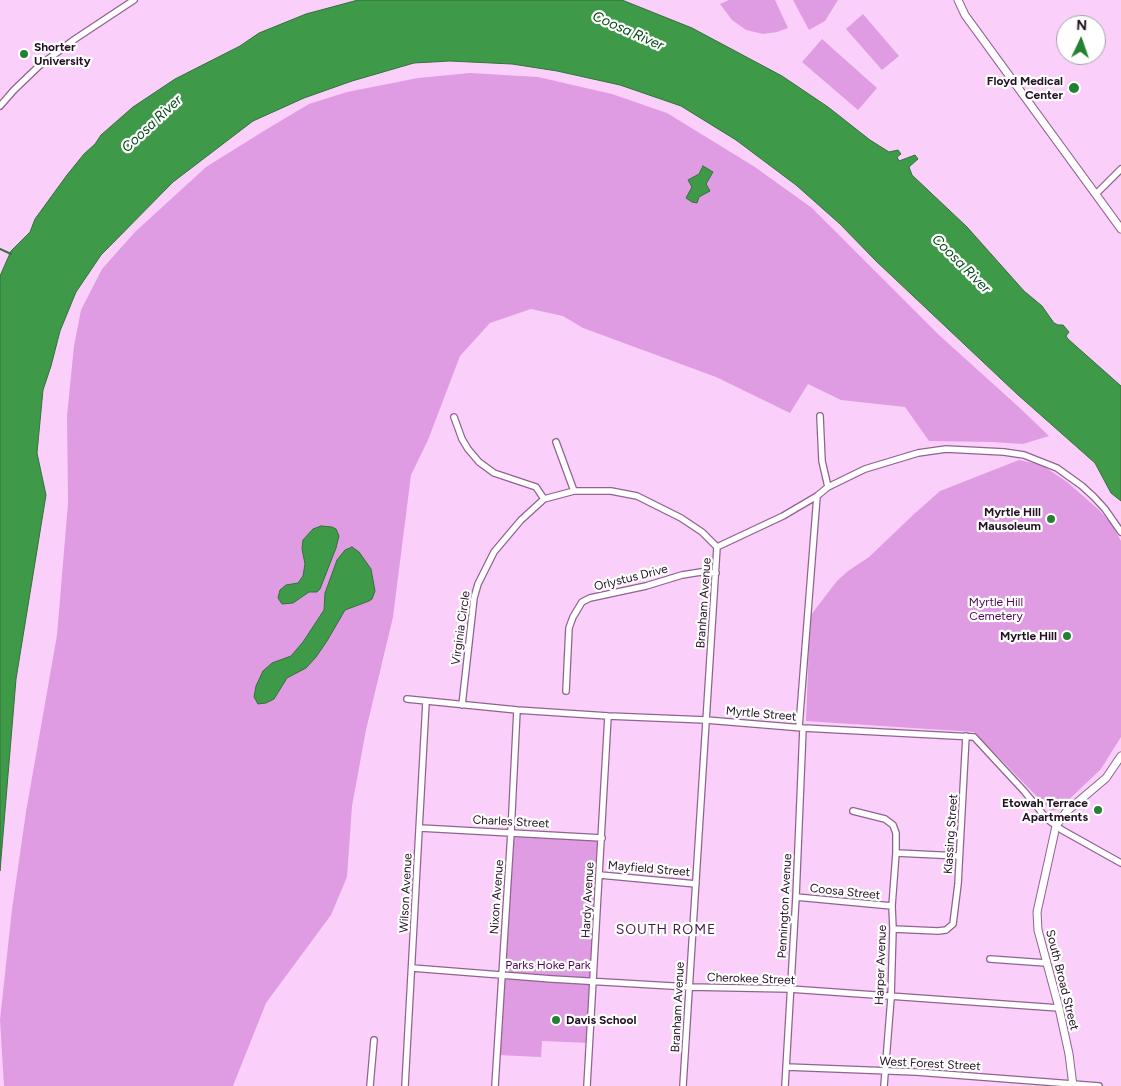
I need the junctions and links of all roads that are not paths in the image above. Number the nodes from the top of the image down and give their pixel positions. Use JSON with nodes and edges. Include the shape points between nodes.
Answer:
{"nodes":[{"id":1,"x":134,"y":0,"type":"edge"},
{"id":2,"x":958,"y":0,"type":"edge"},
{"id":3,"x":0,"y":106,"type":"edge"},
{"id":4,"x":1121,"y":169,"type":"edge"},
{"id":5,"x":1096,"y":194,"type":"junction"},
{"id":6,"x":1121,"y":229,"type":"edge"},
{"id":7,"x":820,"y":416,"type":"dead end"},
{"id":8,"x":454,"y":417,"type":"dead end"},
{"id":9,"x":556,"y":442,"type":"dead end"},
{"id":10,"x":828,"y":487,"type":"junction"},
{"id":11,"x":574,"y":491,"type":"junction"},
{"id":12,"x":817,"y":496,"type":"junction"},
{"id":13,"x":544,"y":499,"type":"junction"},
{"id":14,"x":1121,"y":532,"type":"edge"},
{"id":15,"x":717,"y":547,"type":"junction"},
{"id":16,"x":716,"y":573,"type":"junction"},
{"id":17,"x":566,"y":691,"type":"dead end"},
{"id":18,"x":406,"y":699,"type":"dead end"},
{"id":19,"x":426,"y":702,"type":"junction"},
{"id":20,"x":462,"y":705,"type":"junction"},
{"id":21,"x":516,"y":710,"type":"junction"},
{"id":22,"x":608,"y":716,"type":"junction"},
{"id":23,"x":706,"y":720,"type":"junction"},
{"id":24,"x":801,"y":727,"type":"junction"},
{"id":25,"x":966,"y":736,"type":"junction"},
{"id":26,"x":1121,"y":756,"type":"edge"},
{"id":27,"x":853,"y":811,"type":"dead end"},
{"id":28,"x":1056,"y":826,"type":"junction"},
{"id":29,"x":420,"y":828,"type":"junction"},
{"id":30,"x":511,"y":832,"type":"junction"},
{"id":31,"x":602,"y":838,"type":"junction"},
{"id":32,"x":896,"y":853,"type":"junction"},
{"id":33,"x":959,"y":856,"type":"junction"},
{"id":34,"x":1121,"y":863,"type":"edge"},
{"id":35,"x":600,"y":875,"type":"junction"},
{"id":36,"x":696,"y":884,"type":"junction"},
{"id":37,"x":796,"y":897,"type":"junction"},
{"id":38,"x":892,"y":906,"type":"junction"},
{"id":39,"x":893,"y":929,"type":"junction"},
{"id":40,"x":990,"y":959,"type":"dead end"},
{"id":41,"x":1046,"y":963,"type":"junction"},
{"id":42,"x":412,"y":968,"type":"junction"},
{"id":43,"x":502,"y":976,"type":"junction"},
{"id":44,"x":594,"y":981,"type":"junction"},
{"id":45,"x":689,"y":987,"type":"junction"},
{"id":46,"x":790,"y":990,"type":"junction"},
{"id":47,"x":891,"y":998,"type":"junction"},
{"id":48,"x":1059,"y":1008,"type":"junction"},
{"id":49,"x":374,"y":1040,"type":"dead end"},
{"id":50,"x":786,"y":1067,"type":"junction"},
{"id":51,"x":885,"y":1072,"type":"junction"},
{"id":52,"x":1073,"y":1085,"type":"edge"},
{"id":53,"x":370,"y":1086,"type":"edge"},
{"id":54,"x":405,"y":1086,"type":"edge"},
{"id":55,"x":495,"y":1086,"type":"edge"},
{"id":56,"x":587,"y":1086,"type":"edge"},
{"id":57,"x":683,"y":1086,"type":"edge"},
{"id":58,"x":785,"y":1086,"type":"edge"},
{"id":59,"x":884,"y":1086,"type":"edge"},
{"id":60,"x":1099,"y":1086,"type":"edge"}],
"edges":[{"from":1,"to":3,"type":"street","via":[[39,66]]},
{"from":2,"to":5,"type":"main road","via":[[965,15]]},
{"from":4,"to":5,"type":"street"},
{"from":5,"to":6,"type":"main road"},
{"from":7,"to":10,"type":"street","via":[[822,460]]},
{"from":8,"to":13,"type":"street","via":[[462,439],[479,462],[505,478],[536,487]]},
{"from":9,"to":11,"type":"street"},
{"from":10,"to":12,"type":"street","name":"Branham Avenue"},
{"from":10,"to":14,"type":"street","name":"Branham Avenue","via":[[865,469],[918,452],[946,449],[1014,453],[1030,456],[1062,471],[1106,509]]},
{"from":11,"to":13,"type":"street","name":"Virginia Circle"},
{"from":11,"to":15,"type":"street","name":"Virginia Circle","via":[[611,491],[637,496],[681,518]]},
{"from":12,"to":15,"type":"street","name":"Branham Avenue"},
{"from":12,"to":24,"type":"street","name":"Pennington Avenue"},
{"from":13,"to":20,"type":"street","name":"Virginia Circle","via":[[494,552],[478,584]]},
{"from":15,"to":16,"type":"street","name":"Branham Avenue"},
{"from":16,"to":17,"type":"street","name":"Orlystus Drive","via":[[682,575],[582,602],[569,628]]},
{"from":16,"to":23,"type":"street","name":"Branham Avenue"},
{"from":18,"to":19,"type":"street","name":"Myrtle Street"},
{"from":19,"to":20,"type":"street","name":"Myrtle Street"},
{"from":19,"to":29,"type":"street","name":"Wilson Avenue"},
{"from":20,"to":21,"type":"street","name":"Myrtle Street"},
{"from":21,"to":22,"type":"street","name":"Myrtle Street"},
{"from":21,"to":30,"type":"street","name":"Nixon Avenue"},
{"from":22,"to":23,"type":"street","name":"Myrtle Street"},
{"from":22,"to":31,"type":"street","name":"Hardy Avenue"},
{"from":23,"to":24,"type":"street","name":"Myrtle Street"},
{"from":23,"to":36,"type":"street","name":"Branham Avenue"},
{"from":24,"to":25,"type":"street","name":"Myrtle Street"},
{"from":24,"to":37,"type":"street","name":"Pennington Avenue"},
{"from":25,"to":28,"type":"street","via":[[974,737]]},
{"from":25,"to":33,"type":"street","name":"Klassing Street"},
{"from":26,"to":28,"type":"main road","name":"South Broad Street","via":[[1106,778],[1066,812]]},
{"from":27,"to":32,"type":"street","name":"Harper Avenue","via":[[885,819],[893,825]]},
{"from":28,"to":34,"type":"street"},
{"from":28,"to":41,"type":"main road","name":"South Broad Street","via":[[1038,912],[1038,930]]},
{"from":29,"to":30,"type":"street","name":"Charles Street"},
{"from":29,"to":42,"type":"street","name":"Wilson Avenue"},
{"from":30,"to":31,"type":"street","name":"Charles Street"},
{"from":30,"to":43,"type":"street","name":"Nixon Avenue"},
{"from":31,"to":35,"type":"street","name":"Hardy Avenue"},
{"from":32,"to":33,"type":"street"},
{"from":32,"to":38,"type":"street","name":"Harper Avenue"},
{"from":33,"to":39,"type":"street","name":"Klassing Street","via":[[953,924],[946,930]]},
{"from":35,"to":36,"type":"street","name":"Mayfield Street"},
{"from":35,"to":44,"type":"street","name":"Hardy Avenue"},
{"from":36,"to":45,"type":"street","name":"Branham Avenue"},
{"from":37,"to":38,"type":"street","name":"Coosa Street"},
{"from":37,"to":46,"type":"street","name":"Pennington Avenue"},
{"from":38,"to":39,"type":"street","name":"Harper Avenue"},
{"from":39,"to":47,"type":"street","name":"Harper Avenue"},
{"from":40,"to":41,"type":"street"},
{"from":41,"to":48,"type":"main road","name":"South Broad Street"},
{"from":42,"to":43,"type":"street","name":"Cherokee Street"},
{"from":42,"to":54,"type":"street","name":"Wilson Avenue"},
{"from":43,"to":44,"type":"street","name":"Cherokee Street"},
{"from":43,"to":55,"type":"street","name":"Nixon Avenue"},
{"from":44,"to":45,"type":"street","name":"Cherokee Street"},
{"from":44,"to":56,"type":"street","name":"Hardy Avenue"},
{"from":45,"to":46,"type":"street","name":"Cherokee Street"},
{"from":45,"to":57,"type":"street","name":"Branham Avenue"},
{"from":46,"to":47,"type":"street","name":"Cherokee Street"},
{"from":46,"to":50,"type":"street","name":"Pennington Avenue"},
{"from":47,"to":48,"type":"street","name":"Cherokee Street"},
{"from":47,"to":51,"type":"street","name":"Harper Avenue"},
{"from":48,"to":52,"type":"main road","name":"South Broad Street"},
{"from":49,"to":53,"type":"street"},
{"from":50,"to":51,"type":"street","name":"West Forest Street"},
{"from":50,"to":58,"type":"street","name":"Pennington Avenue"},
{"from":51,"to":52,"type":"street","name":"West Forest Street"},
{"from":51,"to":59,"type":"street","name":"Harper Avenue"},
{"from":52,"to":60,"type":"street","name":"West Forest Street"}]}
